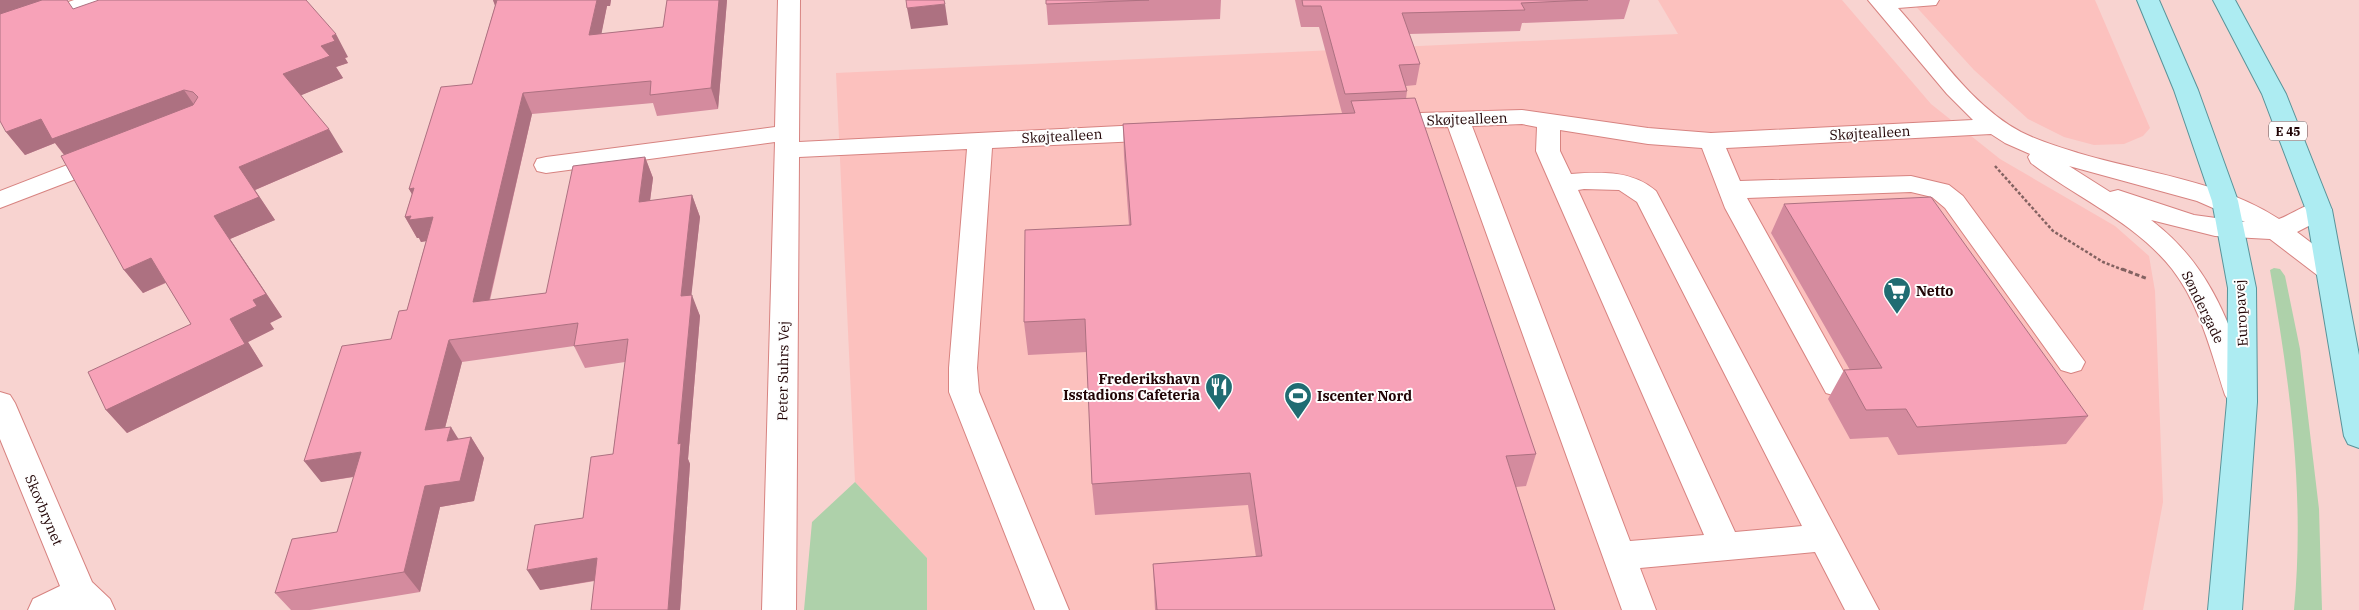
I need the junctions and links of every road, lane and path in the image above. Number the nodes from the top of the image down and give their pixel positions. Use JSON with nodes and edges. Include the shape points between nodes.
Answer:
{"nodes":[{"id":1,"x":95,"y":0,"type":"edge"},
{"id":2,"x":789,"y":0,"type":"edge"},
{"id":3,"x":1928,"y":0,"type":"edge"},
{"id":4,"x":2148,"y":0,"type":"edge"},
{"id":5,"x":2224,"y":0,"type":"edge"},
{"id":6,"x":1881,"y":2,"type":"edge"},
{"id":7,"x":0,"y":33,"type":"edge"},
{"id":8,"x":1458,"y":118,"type":"junction"},
{"id":9,"x":1550,"y":120,"type":"junction"},
{"id":10,"x":1368,"y":122,"type":"edge"},
{"id":11,"x":1995,"y":126,"type":"junction"},
{"id":12,"x":1962,"y":129,"type":"junction"},
{"id":13,"x":1179,"y":131,"type":"edge"},
{"id":14,"x":980,"y":140,"type":"junction"},
{"id":15,"x":787,"y":141,"type":"junction"},
{"id":16,"x":1711,"y":141,"type":"junction"},
{"id":17,"x":2024,"y":143,"type":"junction"},
{"id":18,"x":127,"y":150,"type":"edge"},
{"id":19,"x":546,"y":165,"type":"dead end"},
{"id":20,"x":2066,"y":176,"type":"junction"},
{"id":21,"x":1562,"y":182,"type":"junction"},
{"id":22,"x":1730,"y":190,"type":"junction"},
{"id":23,"x":0,"y":200,"type":"edge"},
{"id":24,"x":2225,"y":201,"type":"junction"},
{"id":25,"x":2319,"y":210,"type":"junction"},
{"id":26,"x":2230,"y":229,"type":"junction"},
{"id":27,"x":2274,"y":230,"type":"junction"},
{"id":28,"x":2330,"y":271,"type":"junction"},
{"id":29,"x":2154,"y":282,"type":"dead end"},
{"id":30,"x":2071,"y":362,"type":"dead end"},
{"id":31,"x":1836,"y":385,"type":"dead end"},
{"id":32,"x":2242,"y":402,"type":"junction"},
{"id":33,"x":0,"y":403,"type":"edge"},
{"id":34,"x":2359,"y":436,"type":"edge"},
{"id":35,"x":1824,"y":538,"type":"junction"},
{"id":36,"x":1726,"y":547,"type":"junction"},
{"id":37,"x":1618,"y":556,"type":"junction"},
{"id":38,"x":88,"y":601,"type":"edge"},
{"id":39,"x":45,"y":610,"type":"edge"},
{"id":40,"x":779,"y":610,"type":"edge"},
{"id":41,"x":1052,"y":610,"type":"edge"},
{"id":42,"x":1639,"y":610,"type":"edge"},
{"id":43,"x":1862,"y":610,"type":"edge"},
{"id":44,"x":2225,"y":610,"type":"edge"}],
"edges":[{"from":1,"to":7,"type":"street"},
{"from":2,"to":15,"type":"street","name":"Peter Suhrs Vej"},
{"from":3,"to":6,"type":"street"},
{"from":4,"to":24,"type":"main road","name":"Europavej","via":[[2186,90]]},
{"from":5,"to":25,"type":"main road","number":"E 45","via":[[2274,94]]},
{"from":6,"to":11,"type":"street","name":"Søndergade","via":[[1954,86]]},
{"from":8,"to":9,"type":"street","name":"Skøjtealleen"},
{"from":8,"to":10,"type":"street","name":"Skøjtealleen"},
{"from":8,"to":37,"type":"street"},
{"from":9,"to":16,"type":"street","name":"Skøjtealleen","via":[[1648,136]]},
{"from":9,"to":21,"type":"street","via":[[1547,144]]},
{"from":11,"to":12,"type":"street","name":"Skøjtealleen"},
{"from":11,"to":17,"type":"street","name":"Søndergade"},
{"from":12,"to":16,"type":"street","name":"Skøjtealleen"},
{"from":12,"to":29,"type":"path","via":[[2053,231],[2103,262]]},
{"from":13,"to":14,"type":"street","name":"Skøjtealleen"},
{"from":14,"to":15,"type":"street","name":"Skøjtealleen"},
{"from":14,"to":41,"type":"street","via":[[963,368],[964,392]]},
{"from":15,"to":19,"type":"street"},
{"from":15,"to":40,"type":"street","name":"Peter Suhrs Vej"},
{"from":16,"to":22,"type":"street"},
{"from":17,"to":20,"type":"street","name":"Søndergade"},
{"from":17,"to":24,"type":"street","name":"Søndergade"},
{"from":18,"to":23,"type":"street"},
{"from":20,"to":26,"type":"street","name":"Søndergade","via":[[2157,212]]},
{"from":20,"to":32,"type":"street","name":"Søndergade","via":[[2142,227],[2181,262],[2215,327]]},
{"from":21,"to":35,"type":"street","via":[[1622,182],[1641,190],[1647,197]]},
{"from":21,"to":36,"type":"street"},
{"from":22,"to":30,"type":"street","via":[[1911,184],[1940,190],[1954,202]]},
{"from":22,"to":31,"type":"street"},
{"from":24,"to":26,"type":"main road","name":"Europavej"},
{"from":24,"to":27,"type":"street","name":"Søndergade"},
{"from":25,"to":27,"type":"street","name":"Søndergade"},
{"from":25,"to":28,"type":"main road","number":"E 45"},
{"from":26,"to":27,"type":"street","name":"Søndergade"},
{"from":26,"to":32,"type":"main road","name":"Europavej","via":[[2242,288]]},
{"from":27,"to":28,"type":"street","name":"Søndergade"},
{"from":28,"to":34,"type":"main road","number":"E 45"},
{"from":32,"to":44,"type":"main road","name":"Europavej"},
{"from":33,"to":38,"type":"street","name":"Skovbrynet"},
{"from":35,"to":36,"type":"street"},
{"from":35,"to":43,"type":"street"},
{"from":36,"to":37,"type":"street"},
{"from":37,"to":42,"type":"street"},
{"from":38,"to":39,"type":"street"}]}
